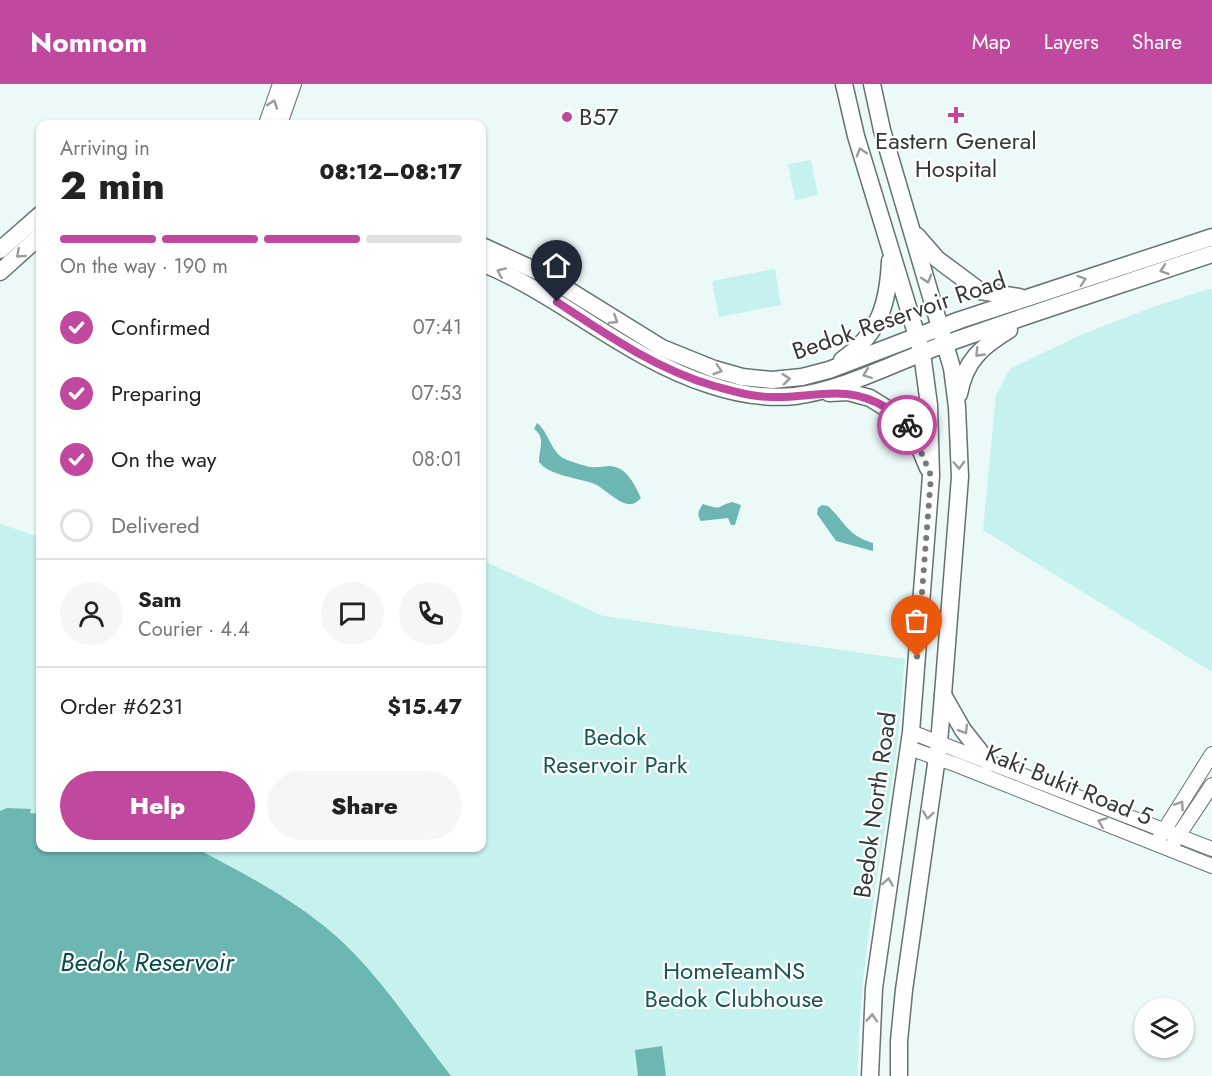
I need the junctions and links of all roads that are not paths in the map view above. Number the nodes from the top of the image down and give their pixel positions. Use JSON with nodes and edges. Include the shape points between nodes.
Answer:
{"nodes":[{"id":1,"x":280,"y":84,"type":"edge"},
{"id":2,"x":294,"y":84,"type":"edge"},
{"id":3,"x":844,"y":84,"type":"edge"},
{"id":4,"x":872,"y":84,"type":"edge"},
{"id":5,"x":267,"y":120,"type":"edge"},
{"id":6,"x":281,"y":120,"type":"edge"},
{"id":7,"x":36,"y":218,"type":"edge"},
{"id":8,"x":913,"y":230,"type":"junction"},
{"id":9,"x":1212,"y":237,"type":"edge"},
{"id":10,"x":36,"y":240,"type":"edge"},
{"id":11,"x":486,"y":248,"type":"edge"},
{"id":12,"x":890,"y":249,"type":"junction"},
{"id":13,"x":0,"y":250,"type":"edge"},
{"id":14,"x":1212,"y":254,"type":"edge"},
{"id":15,"x":486,"y":265,"type":"edge"},
{"id":16,"x":0,"y":272,"type":"edge"},
{"id":17,"x":1027,"y":297,"type":"junction"},
{"id":18,"x":1045,"y":310,"type":"junction"},
{"id":19,"x":941,"y":327,"type":"junction"},
{"id":20,"x":917,"y":335,"type":"junction"},
{"id":21,"x":946,"y":344,"type":"junction"},
{"id":22,"x":921,"y":353,"type":"junction"},
{"id":23,"x":829,"y":370,"type":"junction"},
{"id":24,"x":795,"y":396,"type":"junction"},
{"id":25,"x":957,"y":407,"type":"junction"},
{"id":26,"x":931,"y":476,"type":"junction"},
{"id":27,"x":943,"y":695,"type":"junction"},
{"id":28,"x":910,"y":740,"type":"junction"},
{"id":29,"x":938,"y":750,"type":"junction"},
{"id":30,"x":1212,"y":754,"type":"edge"},
{"id":31,"x":989,"y":763,"type":"junction"},
{"id":32,"x":1212,"y":784,"type":"edge"},
{"id":33,"x":1164,"y":831,"type":"junction"},
{"id":34,"x":1177,"y":836,"type":"junction"},
{"id":35,"x":1163,"y":846,"type":"junction"},
{"id":36,"x":1212,"y":849,"type":"edge"},
{"id":37,"x":1212,"y":866,"type":"edge"},
{"id":38,"x":870,"y":1076,"type":"edge"},
{"id":39,"x":899,"y":1076,"type":"edge"}],
"edges":[{"from":5,"to":1,"type":"street","one_way":true},
{"from":2,"to":6,"type":"street"},
{"from":12,"to":3,"type":"main road","name":"Bedok North Road","one_way":true},
{"from":4,"to":8,"type":"main road"},
{"from":7,"to":13,"type":"main road"},
{"from":8,"to":17,"type":"main road","via":[[936,258],[980,291]]},
{"from":8,"to":19,"type":"main road","one_way":true},
{"from":17,"to":9,"type":"main road","name":"Bedok Reservoir Road","one_way":true},
{"from":10,"to":16,"type":"main road","one_way":true},
{"from":11,"to":23,"type":"main road","name":"Bedok Reservoir Road","one_way":true,"via":[[541,273],[650,342],[695,362],[764,380]]},
{"from":12,"to":20,"type":"main road","name":"Bedok North Road"},
{"from":12,"to":23,"type":"main road","via":[[889,288],[878,320],[852,354]]},
{"from":14,"to":18,"type":"main road","name":"Bedok Reservoir Road","one_way":true},
{"from":24,"to":15,"type":"main road","name":"Bedok Reservoir Road","one_way":true,"via":[[739,393],[677,373],[620,343],[536,289]]},
{"from":17,"to":19,"type":"main road","name":"Bedok Reservoir Road"},
{"from":18,"to":21,"type":"main road","name":"Bedok Reservoir Road"},
{"from":18,"to":25,"type":"main road","one_way":true,"via":[[991,341],[975,356],[962,380]]},
{"from":19,"to":20,"type":"main road","name":"Bedok Reservoir Road"},
{"from":19,"to":21,"type":"main road"},
{"from":20,"to":22,"type":"main road","name":"Bedok North Road"},
{"from":20,"to":23,"type":"main road","name":"Bedok Reservoir Road"},
{"from":21,"to":22,"type":"main road","name":"Bedok Reservoir Road"},
{"from":21,"to":25,"type":"main road"},
{"from":22,"to":24,"type":"main road","name":"Bedok Reservoir Road","one_way":true,"via":[[833,387]]},
{"from":22,"to":26,"type":"main road","name":"Bedok North Road","via":[[929,405]]},
{"from":24,"to":26,"type":"main road","via":[[848,392],[884,406],[902,418],[915,437]]},
{"from":25,"to":27,"type":"main road","one_way":true,"via":[[960,477]]},
{"from":26,"to":28,"type":"main road","name":"Bedok North Road"},
{"from":27,"to":29,"type":"main road"},
{"from":27,"to":31,"type":"main road","one_way":true,"via":[[963,730]]},
{"from":28,"to":29,"type":"street","name":"Kaki Bukit Road 5"},
{"from":38,"to":28,"type":"main road","name":"Bedok North Road","one_way":true,"via":[[873,988]]},
{"from":29,"to":31,"type":"street","name":"Kaki Bukit Road 5"},
{"from":35,"to":29,"type":"street","name":"Kaki Bukit Road 5","one_way":true},
{"from":29,"to":39,"type":"main road","one_way":true,"via":[[904,990]]},
{"from":33,"to":30,"type":"street","one_way":true},
{"from":31,"to":33,"type":"street","name":"Kaki Bukit Road 5"},
{"from":32,"to":34,"type":"street"},
{"from":33,"to":34,"type":"street","name":"Kaki Bukit Road 5"},
{"from":33,"to":35,"type":"street"},
{"from":34,"to":35,"type":"street"},
{"from":34,"to":36,"type":"street","name":"Kaki Bukit Road 5"},
{"from":35,"to":37,"type":"street","name":"Kaki Bukit Road 5"}]}
